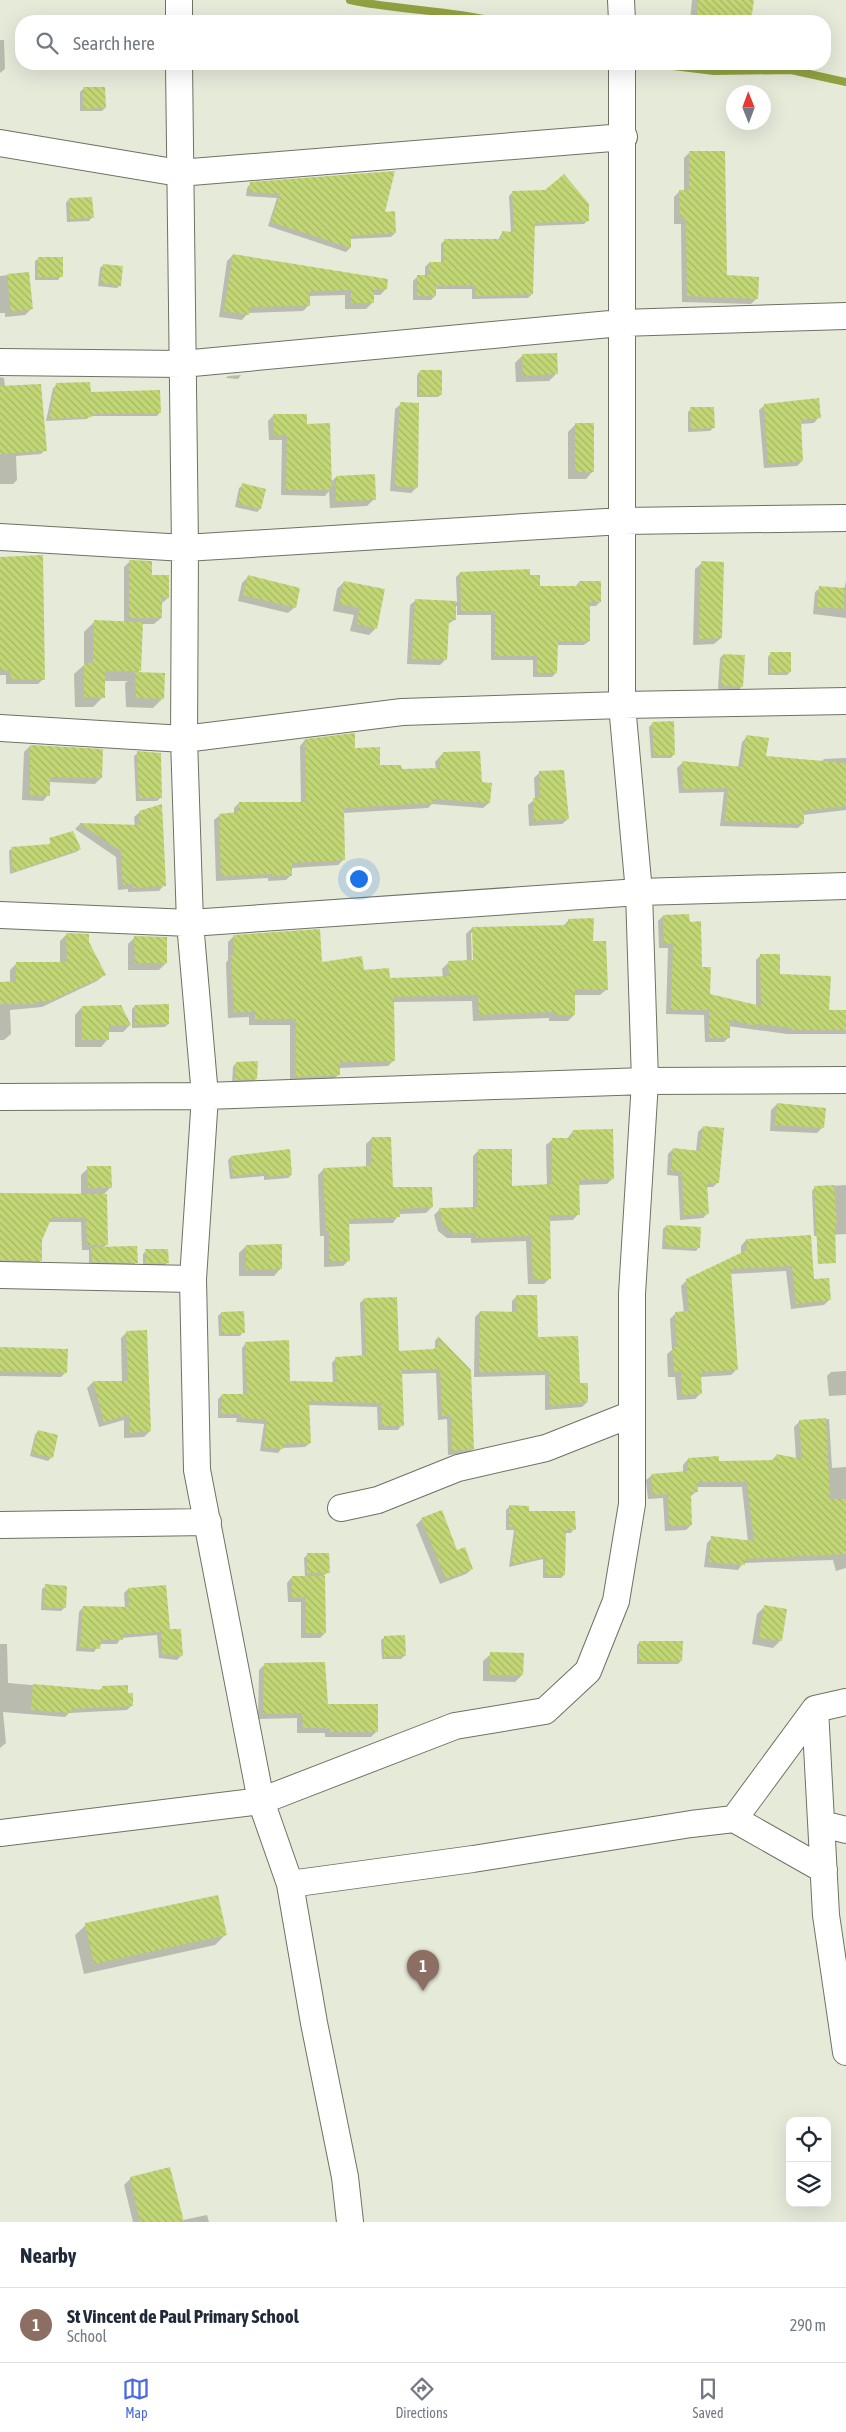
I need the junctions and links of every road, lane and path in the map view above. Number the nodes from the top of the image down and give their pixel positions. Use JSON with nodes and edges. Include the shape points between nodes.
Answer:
{"nodes":[{"id":1,"x":180,"y":0,"type":"edge"},
{"id":2,"x":621,"y":0,"type":"edge"},
{"id":3,"x":180,"y":15,"type":"edge"},
{"id":4,"x":622,"y":15,"type":"edge"},
{"id":5,"x":180,"y":70,"type":"edge"},
{"id":6,"x":622,"y":70,"type":"edge"},
{"id":7,"x":624,"y":137,"type":"junction"},
{"id":8,"x":0,"y":143,"type":"edge"},
{"id":9,"x":180,"y":172,"type":"junction"},
{"id":10,"x":846,"y":316,"type":"edge"},
{"id":11,"x":621,"y":323,"type":"junction"},
{"id":12,"x":0,"y":362,"type":"edge"},
{"id":13,"x":182,"y":364,"type":"junction"},
{"id":14,"x":846,"y":518,"type":"edge"},
{"id":15,"x":622,"y":521,"type":"junction"},
{"id":16,"x":0,"y":537,"type":"edge"},
{"id":17,"x":185,"y":548,"type":"junction"},
{"id":18,"x":846,"y":701,"type":"edge"},
{"id":19,"x":622,"y":705,"type":"junction"},
{"id":20,"x":0,"y":728,"type":"edge"},
{"id":21,"x":184,"y":739,"type":"junction"},
{"id":22,"x":846,"y":886,"type":"edge"},
{"id":23,"x":639,"y":892,"type":"junction"},
{"id":24,"x":0,"y":915,"type":"edge"},
{"id":25,"x":190,"y":923,"type":"junction"},
{"id":26,"x":846,"y":1080,"type":"edge"},
{"id":27,"x":645,"y":1081,"type":"junction"},
{"id":28,"x":205,"y":1096,"type":"junction"},
{"id":29,"x":0,"y":1097,"type":"edge"},
{"id":30,"x":0,"y":1275,"type":"edge"},
{"id":31,"x":193,"y":1279,"type":"junction"},
{"id":32,"x":632,"y":1414,"type":"junction"},
{"id":33,"x":340,"y":1508,"type":"dead end"},
{"id":34,"x":208,"y":1522,"type":"junction"},
{"id":35,"x":0,"y":1525,"type":"edge"},
{"id":36,"x":846,"y":1702,"type":"edge"},
{"id":37,"x":815,"y":1709,"type":"junction"},
{"id":38,"x":261,"y":1801,"type":"junction"},
{"id":39,"x":734,"y":1820,"type":"junction"},
{"id":40,"x":834,"y":1827,"type":"edge"},
{"id":41,"x":0,"y":1833,"type":"edge"},
{"id":42,"x":824,"y":1870,"type":"junction"},
{"id":43,"x":290,"y":1884,"type":"junction"},
{"id":44,"x":846,"y":2052,"type":"edge"},
{"id":45,"x":350,"y":2222,"type":"edge"}],
"edges":[{"from":1,"to":3,"type":"street"},
{"from":2,"to":4,"type":"street"},
{"from":5,"to":9,"type":"street"},
{"from":6,"to":7,"type":"street"},
{"from":7,"to":9,"type":"street"},
{"from":7,"to":11,"type":"street"},
{"from":8,"to":9,"type":"street"},
{"from":9,"to":13,"type":"street"},
{"from":10,"to":11,"type":"street"},
{"from":11,"to":13,"type":"street"},
{"from":11,"to":15,"type":"street"},
{"from":12,"to":13,"type":"street"},
{"from":13,"to":17,"type":"street"},
{"from":14,"to":15,"type":"street"},
{"from":15,"to":17,"type":"street"},
{"from":15,"to":19,"type":"street"},
{"from":16,"to":17,"type":"street"},
{"from":17,"to":21,"type":"street"},
{"from":18,"to":19,"type":"street"},
{"from":19,"to":21,"type":"street","via":[[402,712]]},
{"from":19,"to":23,"type":"street"},
{"from":20,"to":21,"type":"street"},
{"from":21,"to":25,"type":"street"},
{"from":22,"to":23,"type":"street"},
{"from":23,"to":25,"type":"street"},
{"from":23,"to":27,"type":"street"},
{"from":24,"to":25,"type":"street"},
{"from":25,"to":28,"type":"street"},
{"from":26,"to":27,"type":"street"},
{"from":27,"to":28,"type":"street"},
{"from":27,"to":32,"type":"street","via":[[632,1294]]},
{"from":28,"to":29,"type":"street"},
{"from":28,"to":31,"type":"street"},
{"from":30,"to":31,"type":"street"},
{"from":31,"to":34,"type":"street","via":[[198,1470]]},
{"from":32,"to":33,"type":"street","via":[[546,1448],[458,1468],[378,1500]]},
{"from":32,"to":38,"type":"street","via":[[632,1504],[616,1601],[588,1671],[545,1711],[455,1726]]},
{"from":34,"to":35,"type":"street"},
{"from":34,"to":38,"type":"street"},
{"from":36,"to":37,"type":"street"},
{"from":37,"to":39,"type":"street"},
{"from":37,"to":40,"type":"street"},
{"from":38,"to":41,"type":"street"},
{"from":38,"to":43,"type":"street"},
{"from":39,"to":42,"type":"street"},
{"from":39,"to":43,"type":"street"},
{"from":40,"to":42,"type":"street"},
{"from":42,"to":44,"type":"street","via":[[826,1915]]},
{"from":43,"to":45,"type":"street","via":[[345,2177]]}]}
